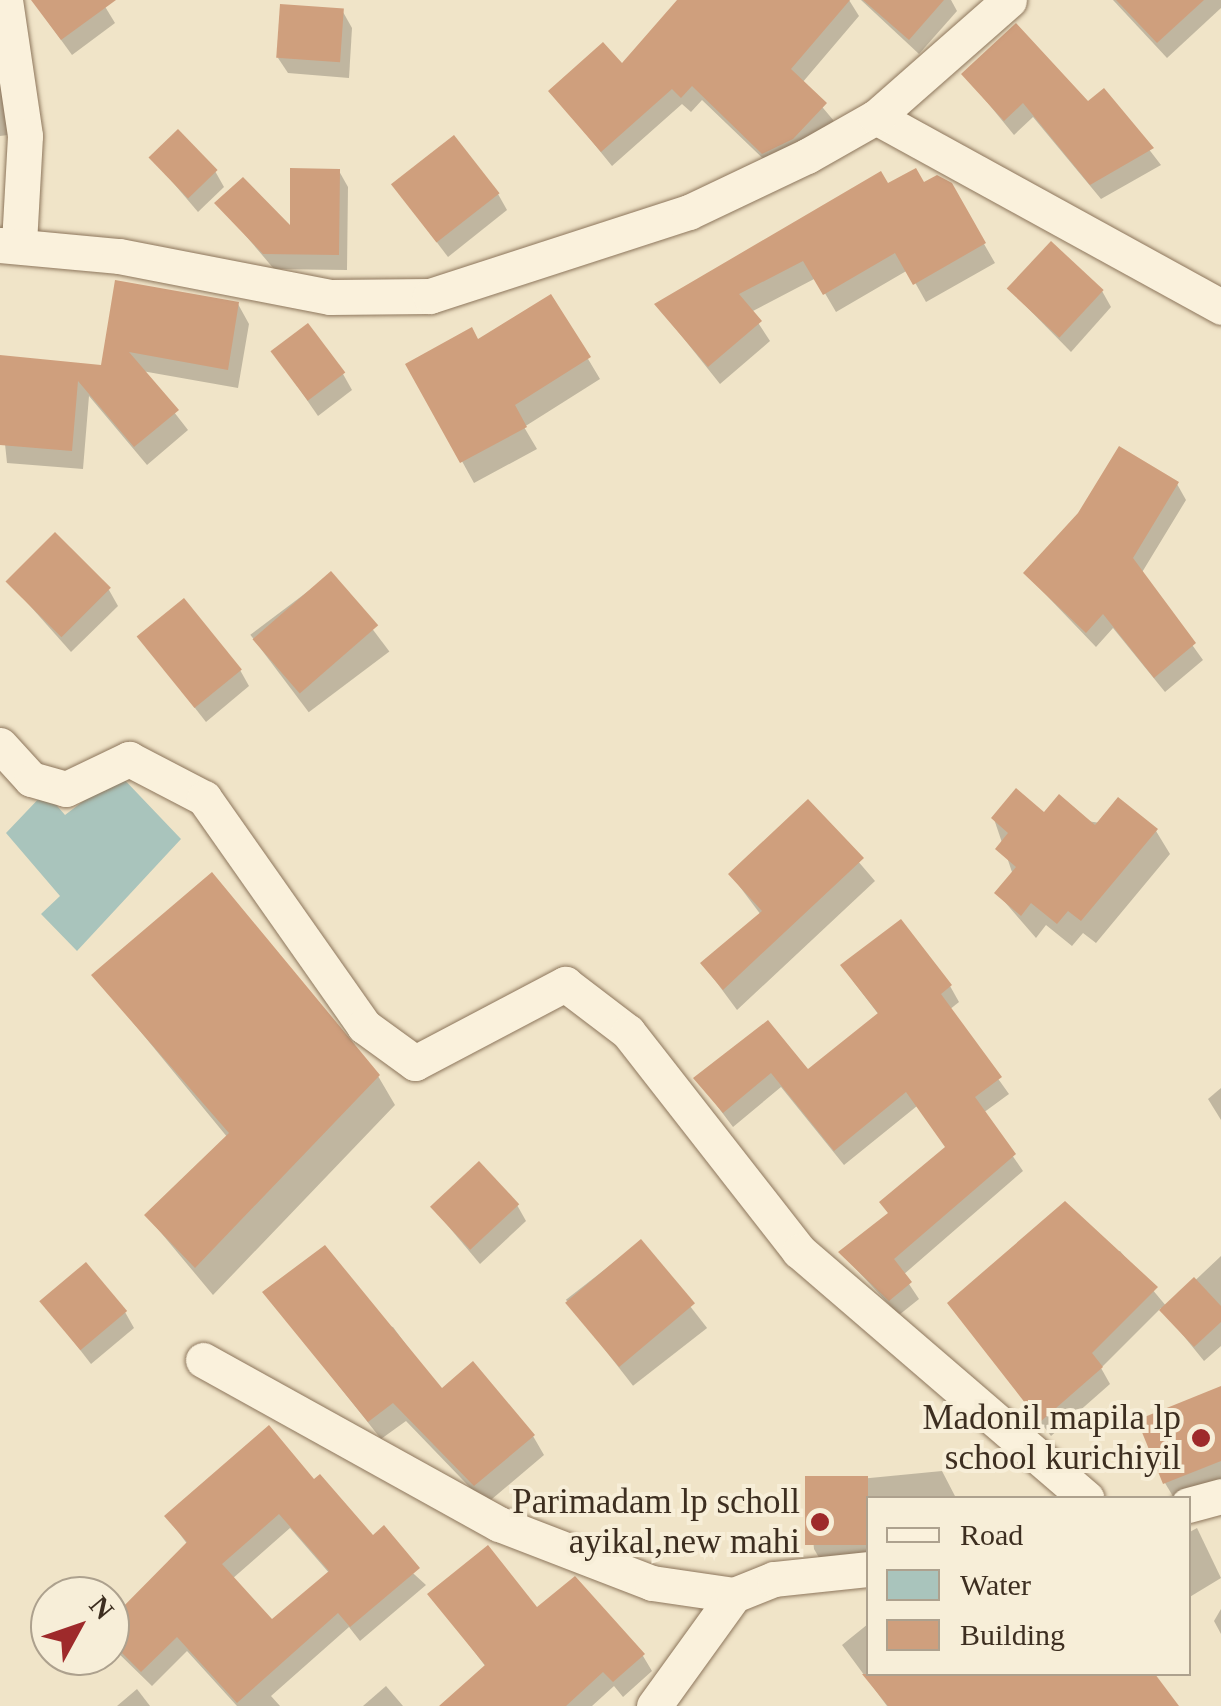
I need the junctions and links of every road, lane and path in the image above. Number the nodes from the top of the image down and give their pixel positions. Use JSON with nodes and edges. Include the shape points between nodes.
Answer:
{"nodes":[{"id":1,"x":5,"y":0,"type":"edge"},
{"id":2,"x":1008,"y":0,"type":"edge"},
{"id":3,"x":876,"y":117,"type":"junction"},
{"id":4,"x":10,"y":245,"type":"edge"},
{"id":5,"x":1221,"y":307,"type":"edge"},
{"id":6,"x":0,"y":745,"type":"edge"},
{"id":7,"x":204,"y":1360,"type":"dead end"},
{"id":8,"x":1084,"y":1496,"type":"edge"},
{"id":9,"x":1221,"y":1496,"type":"edge"},
{"id":10,"x":1191,"y":1505,"type":"edge"},
{"id":11,"x":866,"y":1569,"type":"edge"},
{"id":12,"x":734,"y":1596,"type":"junction"},
{"id":13,"x":654,"y":1706,"type":"edge"}],
"edges":[{"from":1,"to":4,"type":"street","via":[[25,136]]},
{"from":2,"to":3,"type":"street"},
{"from":3,"to":4,"type":"street","via":[[690,212],[430,296],[330,297]]},
{"from":3,"to":5,"type":"street"},
{"from":6,"to":8,"type":"street","via":[[31,779],[66,789],[129,760],[204,798],[364,1026],[416,1063],[565,984],[628,1032],[799,1251]]},
{"from":7,"to":12,"type":"street","via":[[498,1524],[652,1583]]},
{"from":9,"to":10,"type":"street"},
{"from":11,"to":12,"type":"street","via":[[774,1578]]},
{"from":12,"to":13,"type":"street"}]}
